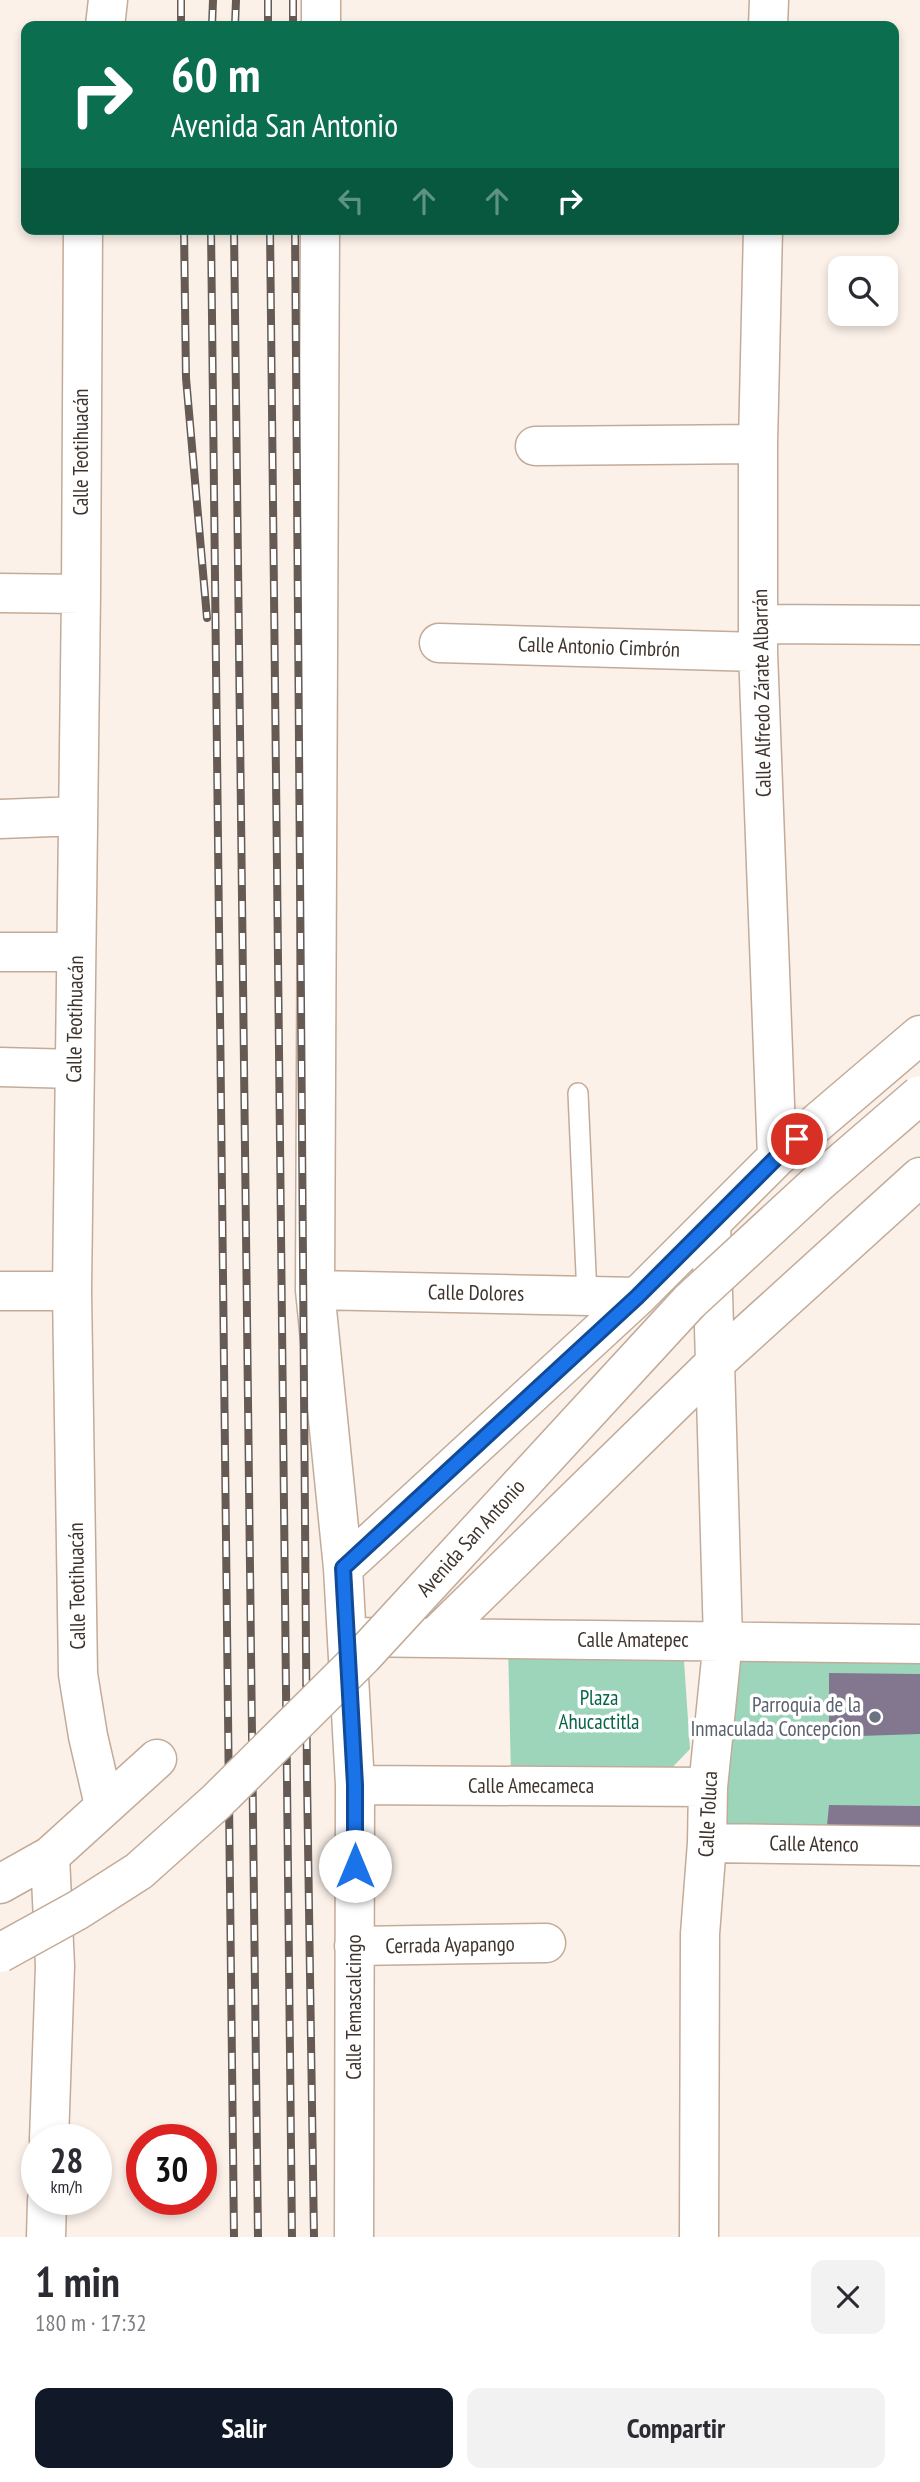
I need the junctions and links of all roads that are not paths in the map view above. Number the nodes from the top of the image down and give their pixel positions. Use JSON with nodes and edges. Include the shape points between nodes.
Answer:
{"nodes":[{"id":1,"x":108,"y":0,"type":"edge"},
{"id":2,"x":321,"y":0,"type":"edge"},
{"id":3,"x":769,"y":0,"type":"edge"},
{"id":4,"x":106,"y":21,"type":"edge"},
{"id":5,"x":321,"y":21,"type":"edge"},
{"id":6,"x":768,"y":21,"type":"edge"},
{"id":7,"x":83,"y":235,"type":"edge"},
{"id":8,"x":320,"y":235,"type":"edge"},
{"id":9,"x":763,"y":235,"type":"edge"},
{"id":10,"x":758,"y":444,"type":"junction"},
{"id":11,"x":535,"y":446,"type":"dead end"},
{"id":12,"x":0,"y":593,"type":"edge"},
{"id":13,"x":81,"y":594,"type":"junction"},
{"id":14,"x":920,"y":625,"type":"edge"},
{"id":15,"x":759,"y":638,"type":"junction"},
{"id":16,"x":439,"y":643,"type":"dead end"},
{"id":17,"x":78,"y":816,"type":"junction"},
{"id":18,"x":0,"y":819,"type":"edge"},
{"id":19,"x":0,"y":952,"type":"edge"},
{"id":20,"x":76,"y":952,"type":"junction"},
{"id":21,"x":920,"y":1035,"type":"edge"},
{"id":22,"x":0,"y":1067,"type":"edge"},
{"id":23,"x":75,"y":1069,"type":"junction"},
{"id":24,"x":578,"y":1093,"type":"dead end"},
{"id":25,"x":920,"y":1095,"type":"edge"},
{"id":26,"x":777,"y":1157,"type":"junction"},
{"id":27,"x":920,"y":1177,"type":"edge"},
{"id":28,"x":711,"y":1223,"type":"junction"},
{"id":29,"x":316,"y":1290,"type":"junction"},
{"id":30,"x":0,"y":1291,"type":"edge"},
{"id":31,"x":72,"y":1291,"type":"junction"},
{"id":32,"x":587,"y":1296,"type":"junction"},
{"id":33,"x":637,"y":1297,"type":"junction"},
{"id":34,"x":715,"y":1363,"type":"junction"},
{"id":35,"x":343,"y":1568,"type":"junction"},
{"id":36,"x":347,"y":1637,"type":"junction"},
{"id":37,"x":434,"y":1638,"type":"junction"},
{"id":38,"x":723,"y":1640,"type":"junction"},
{"id":39,"x":920,"y":1644,"type":"edge"},
{"id":40,"x":157,"y":1759,"type":"dead end"},
{"id":41,"x":355,"y":1785,"type":"junction"},
{"id":42,"x":708,"y":1787,"type":"junction"},
{"id":43,"x":104,"y":1805,"type":"junction"},
{"id":44,"x":708,"y":1843,"type":"junction"},
{"id":45,"x":920,"y":1846,"type":"edge"},
{"id":46,"x":50,"y":1856,"type":"junction"},
{"id":47,"x":0,"y":1884,"type":"edge"},
{"id":48,"x":546,"y":1943,"type":"dead end"},
{"id":49,"x":354,"y":1947,"type":"junction"},
{"id":50,"x":0,"y":1953,"type":"edge"},
{"id":51,"x":50,"y":2124,"type":"edge"},
{"id":52,"x":47,"y":2215,"type":"edge"},
{"id":53,"x":46,"y":2237,"type":"edge"},
{"id":54,"x":354,"y":2237,"type":"edge"},
{"id":55,"x":699,"y":2237,"type":"edge"}],
"edges":[{"from":1,"to":4,"type":"street"},
{"from":2,"to":5,"type":"street"},
{"from":3,"to":6,"type":"street"},
{"from":7,"to":13,"type":"street","name":"Calle Teotihuacán"},
{"from":8,"to":29,"type":"street","name":"Calle Temascalcingo"},
{"from":9,"to":10,"type":"street","name":"Calle Alfredo Zárate Albarrán"},
{"from":10,"to":11,"type":"street"},
{"from":10,"to":15,"type":"street","name":"Calle Alfredo Zárate Albarrán"},
{"from":12,"to":13,"type":"street"},
{"from":13,"to":17,"type":"street","name":"Calle Teotihuacán"},
{"from":14,"to":15,"type":"street","name":"Calle Antonio Cimbrón"},
{"from":15,"to":16,"type":"street","name":"Calle Antonio Cimbrón"},
{"from":15,"to":26,"type":"street","name":"Calle Alfredo Zárate Albarrán"},
{"from":17,"to":18,"type":"street"},
{"from":17,"to":20,"type":"street","name":"Calle Teotihuacán"},
{"from":19,"to":20,"type":"street"},
{"from":20,"to":23,"type":"street","name":"Calle Teotihuacán"},
{"from":21,"to":26,"type":"street"},
{"from":22,"to":23,"type":"street"},
{"from":23,"to":31,"type":"street","name":"Calle Teotihuacán"},
{"from":24,"to":32,"type":"lane"},
{"from":25,"to":50,"type":"street","name":"Avenida San Antonio","bridge":true,"via":[[690,1302],[363,1656],[216,1802],[139,1871]]},
{"from":26,"to":28,"type":"street"},
{"from":27,"to":34,"type":"street","name":"Avenida San Antonio"},
{"from":28,"to":33,"type":"street"},
{"from":28,"to":34,"type":"street","name":"Calle Toluca"},
{"from":29,"to":32,"type":"street","name":"Calle Dolores"},
{"from":29,"to":35,"type":"street","name":"Calle Temascalcingo"},
{"from":30,"to":31,"type":"street"},
{"from":31,"to":43,"type":"street","name":"Calle Teotihuacán","via":[[78,1674]]},
{"from":32,"to":33,"type":"street","name":"Calle Dolores"},
{"from":33,"to":35,"type":"street"},
{"from":34,"to":37,"type":"street","name":"Avenida San Antonio"},
{"from":34,"to":38,"type":"street","name":"Calle Toluca"},
{"from":35,"to":36,"type":"street","name":"Calle Temascalcingo"},
{"from":36,"to":37,"type":"street","name":"Calle Amatepec"},
{"from":36,"to":41,"type":"street","name":"Calle Temascalcingo"},
{"from":37,"to":38,"type":"street","name":"Calle Amatepec"},
{"from":38,"to":39,"type":"street","name":"Calle Amatepec"},
{"from":38,"to":42,"type":"street","name":"Calle Toluca"},
{"from":40,"to":43,"type":"street"},
{"from":41,"to":42,"type":"street","name":"Calle Amecameca"},
{"from":41,"to":49,"type":"street","name":"Calle Temascalcingo"},
{"from":42,"to":44,"type":"street","name":"Calle Toluca"},
{"from":43,"to":46,"type":"street"},
{"from":44,"to":45,"type":"street","name":"Calle Atenco"},
{"from":44,"to":55,"type":"street","name":"Calle Toluca","via":[[700,1934]]},
{"from":46,"to":47,"type":"street"},
{"from":46,"to":51,"type":"street","via":[[55,1966]]},
{"from":48,"to":49,"type":"street","name":"Cerrada Ayapango"},
{"from":49,"to":54,"type":"street","name":"Calle Temascalcingo"},
{"from":52,"to":53,"type":"street"}]}
